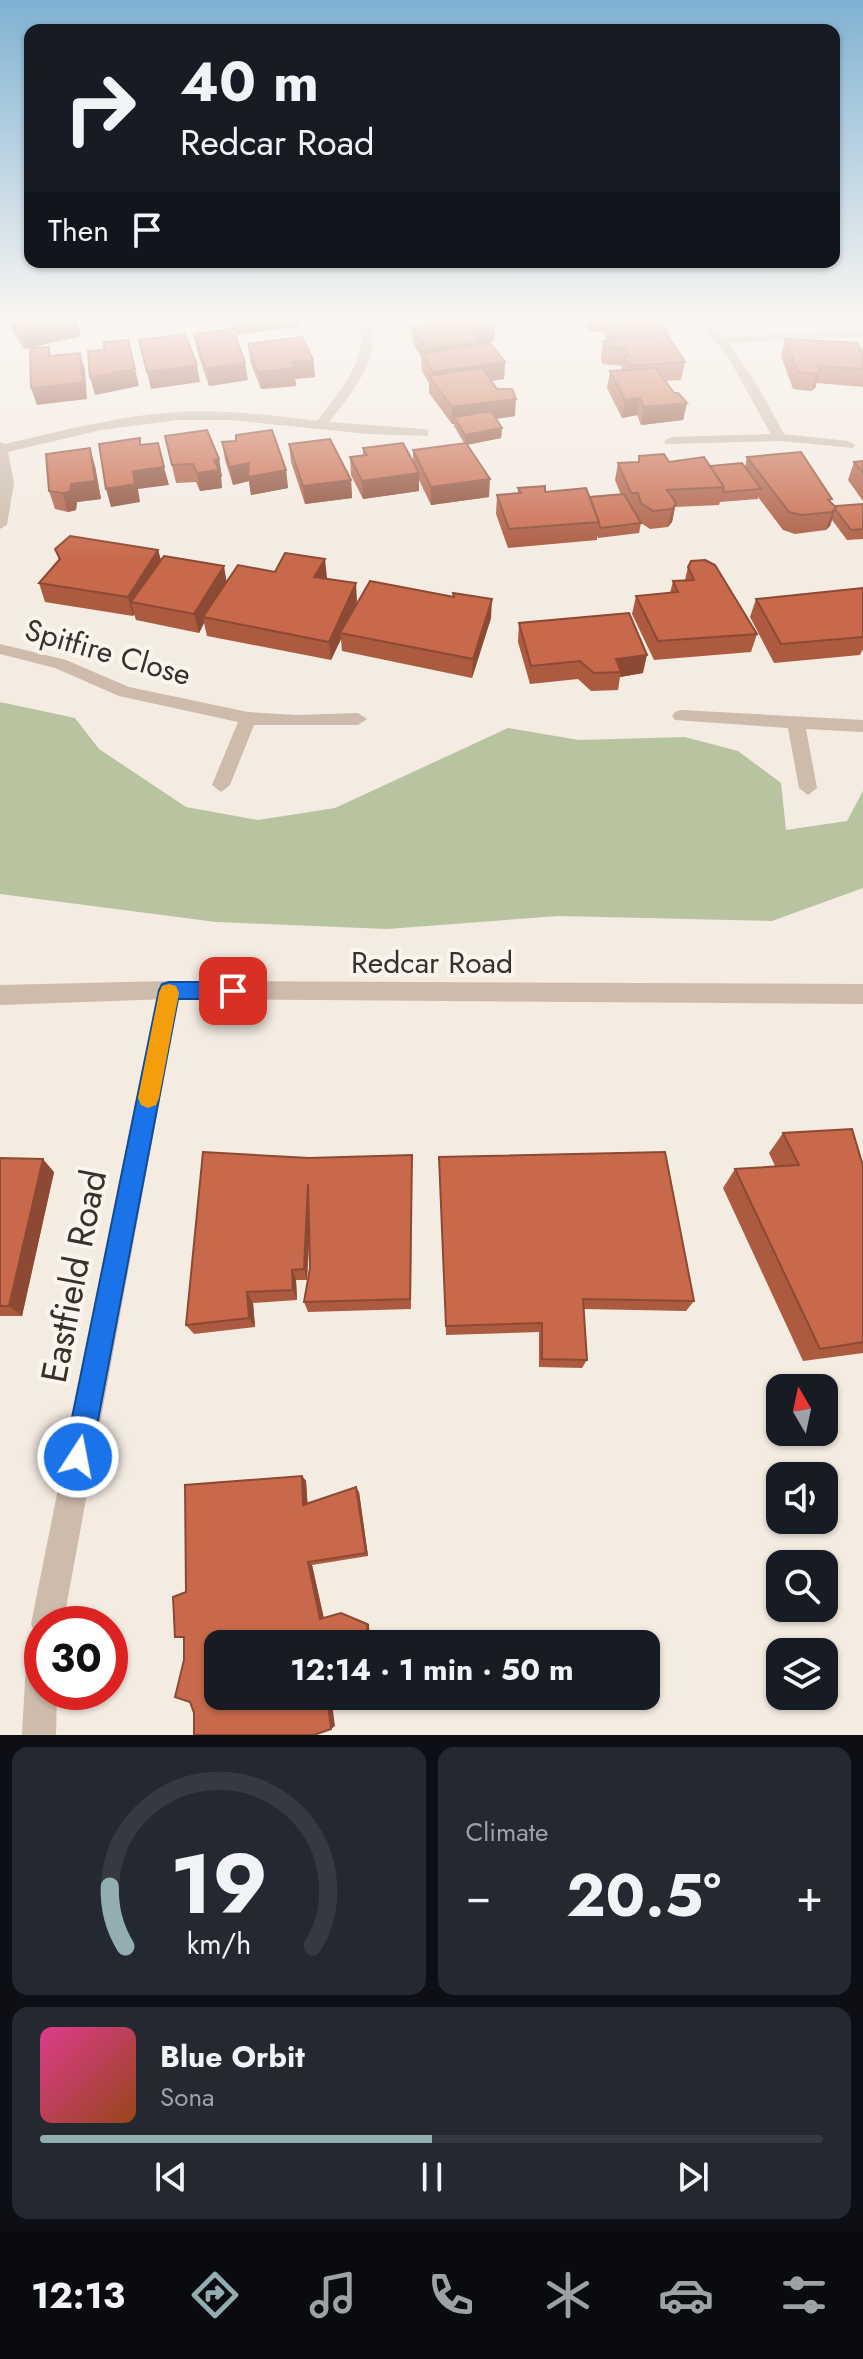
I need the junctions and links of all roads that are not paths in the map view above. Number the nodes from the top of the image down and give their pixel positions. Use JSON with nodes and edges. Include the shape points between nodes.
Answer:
{"nodes":[{"id":1,"x":341,"y":397,"type":"edge"},
{"id":2,"x":759,"y":397,"type":"edge"},
{"id":3,"x":321,"y":424,"type":"junction"},
{"id":4,"x":423,"y":433,"type":"dead end"},
{"id":5,"x":778,"y":435,"type":"junction"},
{"id":6,"x":671,"y":441,"type":"dead end"},
{"id":7,"x":848,"y":445,"type":"dead end"},
{"id":8,"x":1,"y":447,"type":"edge"},
{"id":9,"x":0,"y":525,"type":"edge"},
{"id":10,"x":0,"y":649,"type":"edge"},
{"id":11,"x":681,"y":716,"type":"dead end"},
{"id":12,"x":248,"y":718,"type":"junction"},
{"id":13,"x":358,"y":719,"type":"dead end"},
{"id":14,"x":796,"y":724,"type":"junction"},
{"id":15,"x":863,"y":726,"type":"edge"},
{"id":16,"x":221,"y":785,"type":"dead end"},
{"id":17,"x":808,"y":788,"type":"dead end"},
{"id":18,"x":169,"y":990,"type":"junction"},
{"id":19,"x":863,"y":994,"type":"edge"},
{"id":20,"x":0,"y":995,"type":"edge"},
{"id":21,"x":50,"y":1606,"type":"edge"},
{"id":22,"x":40,"y":1710,"type":"edge"},
{"id":23,"x":39,"y":1735,"type":"edge"}],
"edges":[{"from":1,"to":3,"type":"street"},
{"from":2,"to":5,"type":"street"},
{"from":3,"to":4,"type":"street"},
{"from":3,"to":8,"type":"street","via":[[240,416],[175,417]]},
{"from":5,"to":6,"type":"street"},
{"from":5,"to":7,"type":"street"},
{"from":8,"to":9,"type":"street","via":[[7,483]]},
{"from":10,"to":12,"type":"street","name":"Spitfire Close","via":[[60,664],[125,692]]},
{"from":11,"to":14,"type":"street"},
{"from":12,"to":13,"type":"street","name":"Spitfire Close"},
{"from":12,"to":16,"type":"street"},
{"from":14,"to":15,"type":"street"},
{"from":14,"to":17,"type":"street"},
{"from":18,"to":19,"type":"street","name":"Redcar Road"},
{"from":18,"to":20,"type":"street","name":"Redcar Road"},
{"from":18,"to":21,"type":"street","name":"Eastfield Road"},
{"from":22,"to":23,"type":"street"}]}
